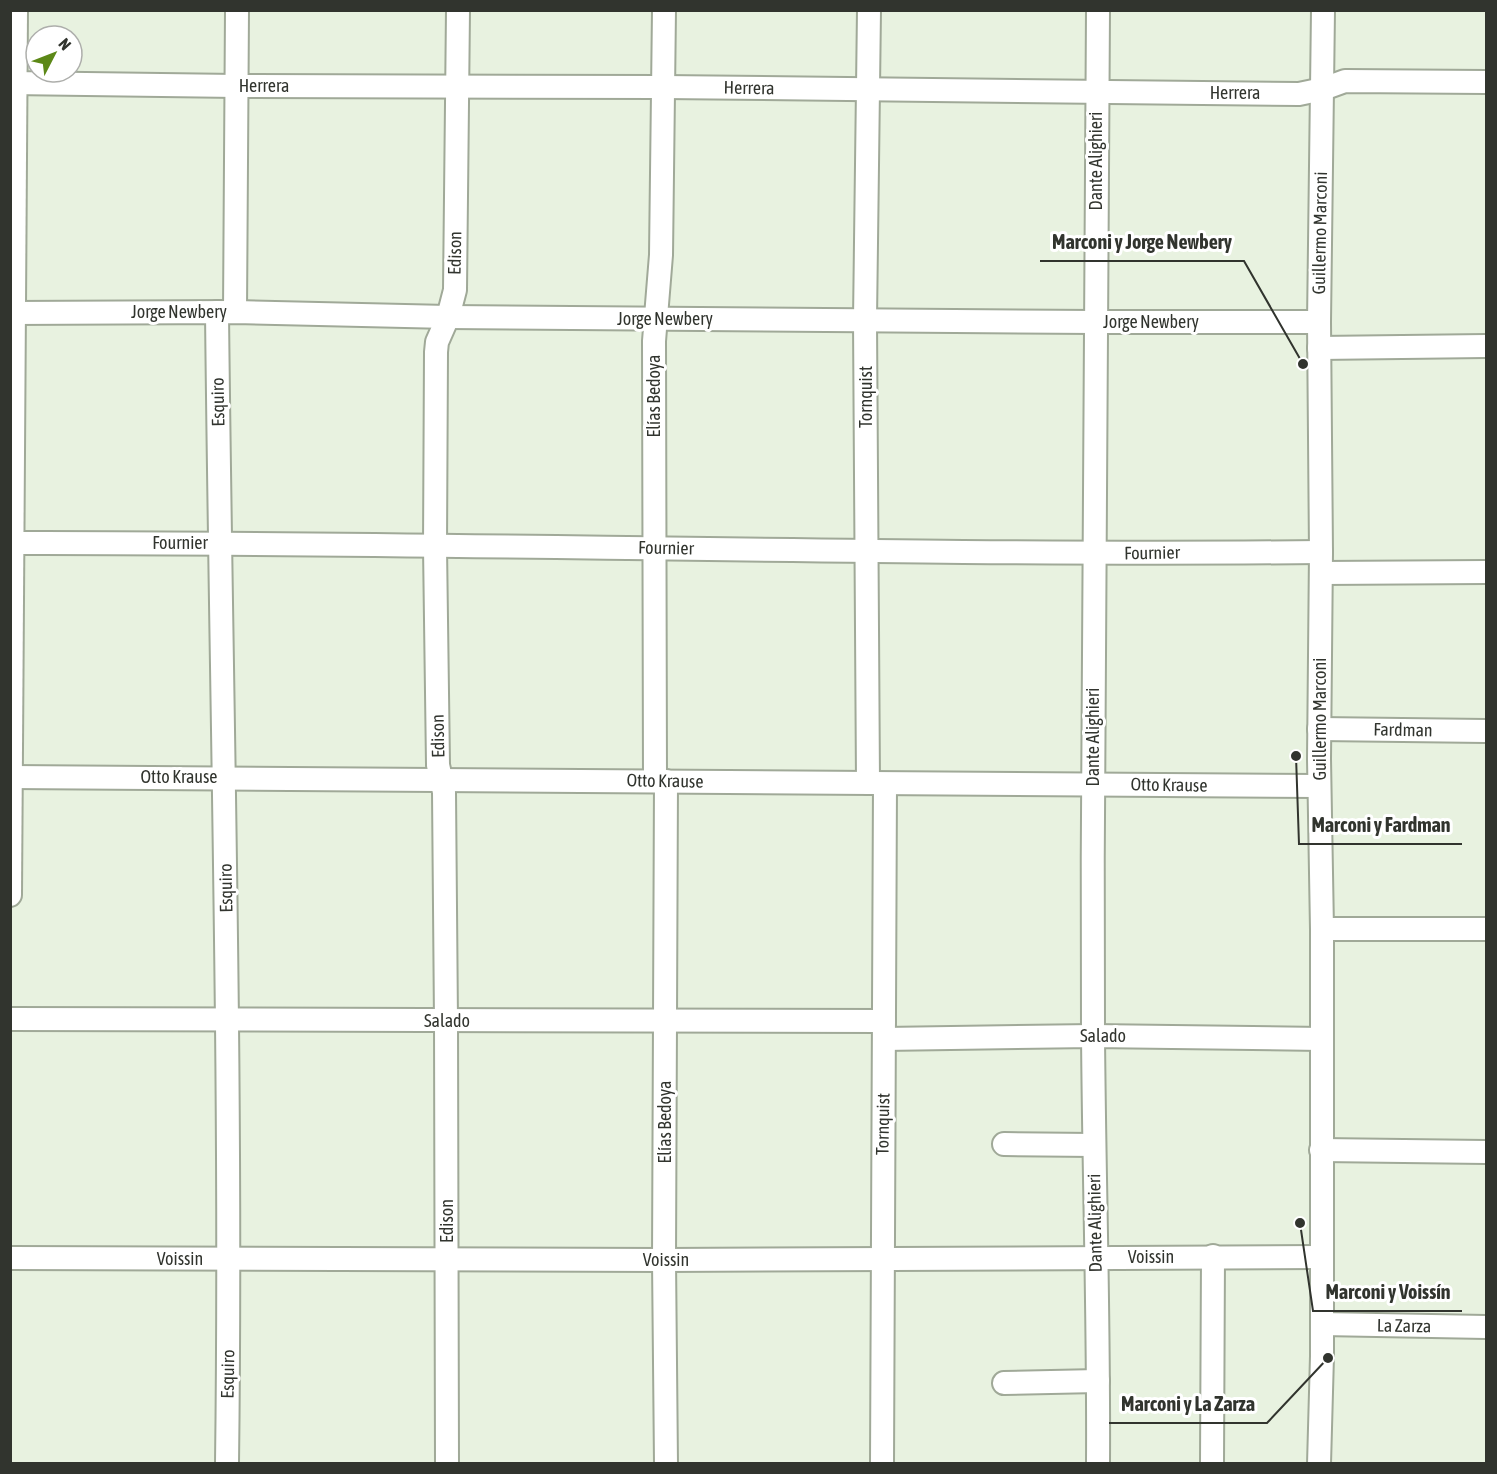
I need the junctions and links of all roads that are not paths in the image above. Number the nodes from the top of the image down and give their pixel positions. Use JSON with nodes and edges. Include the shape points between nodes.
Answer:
{"nodes":[{"id":1,"x":16,"y":10,"type":"edge"},
{"id":2,"x":237,"y":10,"type":"edge"},
{"id":3,"x":458,"y":10,"type":"edge"},
{"id":4,"x":664,"y":10,"type":"edge"},
{"id":5,"x":869,"y":10,"type":"edge"},
{"id":6,"x":1098,"y":10,"type":"edge"},
{"id":7,"x":1323,"y":10,"type":"edge"},
{"id":8,"x":1486,"y":82,"type":"edge"},
{"id":9,"x":13,"y":83,"type":"edge"},
{"id":10,"x":237,"y":86,"type":"junction"},
{"id":11,"x":458,"y":86,"type":"junction"},
{"id":12,"x":663,"y":87,"type":"junction"},
{"id":13,"x":1323,"y":89,"type":"junction"},
{"id":14,"x":869,"y":90,"type":"junction"},
{"id":15,"x":1097,"y":92,"type":"junction"},
{"id":16,"x":226,"y":312,"type":"junction"},
{"id":17,"x":12,"y":313,"type":"edge"},
{"id":18,"x":448,"y":317,"type":"junction"},
{"id":19,"x":656,"y":318,"type":"junction"},
{"id":20,"x":865,"y":320,"type":"junction"},
{"id":21,"x":1319,"y":321,"type":"junction"},
{"id":22,"x":1095,"y":322,"type":"junction"},
{"id":23,"x":1486,"y":346,"type":"edge"},
{"id":24,"x":1319,"y":348,"type":"junction"},
{"id":25,"x":11,"y":543,"type":"edge"},
{"id":26,"x":219,"y":543,"type":"junction"},
{"id":27,"x":435,"y":547,"type":"junction"},
{"id":28,"x":653,"y":547,"type":"junction"},
{"id":29,"x":867,"y":552,"type":"junction"},
{"id":30,"x":1094,"y":554,"type":"junction"},
{"id":31,"x":1321,"y":563,"type":"junction"},
{"id":32,"x":1486,"y":572,"type":"edge"},
{"id":33,"x":1319,"y":729,"type":"junction"},
{"id":34,"x":1486,"y":731,"type":"edge"},
{"id":35,"x":10,"y":777,"type":"edge"},
{"id":36,"x":225,"y":777,"type":"junction"},
{"id":37,"x":442,"y":779,"type":"junction"},
{"id":38,"x":660,"y":781,"type":"junction"},
{"id":39,"x":877,"y":783,"type":"junction"},
{"id":40,"x":1093,"y":784,"type":"junction"},
{"id":41,"x":1319,"y":786,"type":"junction"},
{"id":42,"x":10,"y":895,"type":"edge"},
{"id":43,"x":1322,"y":929,"type":"junction"},
{"id":44,"x":1486,"y":929,"type":"edge"},
{"id":45,"x":10,"y":1019,"type":"edge"},
{"id":46,"x":228,"y":1020,"type":"junction"},
{"id":47,"x":446,"y":1021,"type":"junction"},
{"id":48,"x":665,"y":1021,"type":"junction"},
{"id":49,"x":884,"y":1030,"type":"junction"},
{"id":50,"x":1093,"y":1036,"type":"junction"},
{"id":51,"x":1322,"y":1039,"type":"junction"},
{"id":52,"x":1004,"y":1143,"type":"dead end"},
{"id":53,"x":1094,"y":1145,"type":"junction"},
{"id":54,"x":1322,"y":1150,"type":"junction"},
{"id":55,"x":1486,"y":1152,"type":"edge"},
{"id":56,"x":1212,"y":1256,"type":"junction"},
{"id":57,"x":1096,"y":1257,"type":"junction"},
{"id":58,"x":1320,"y":1257,"type":"junction"},
{"id":59,"x":10,"y":1258,"type":"edge"},
{"id":60,"x":447,"y":1258,"type":"junction"},
{"id":61,"x":229,"y":1259,"type":"junction"},
{"id":62,"x":882,"y":1259,"type":"junction"},
{"id":63,"x":664,"y":1260,"type":"junction"},
{"id":64,"x":1322,"y":1324,"type":"junction"},
{"id":65,"x":1486,"y":1327,"type":"edge"},
{"id":66,"x":1098,"y":1381,"type":"junction"},
{"id":67,"x":1004,"y":1383,"type":"dead end"},
{"id":68,"x":227,"y":1464,"type":"edge"},
{"id":69,"x":447,"y":1464,"type":"edge"},
{"id":70,"x":666,"y":1464,"type":"edge"},
{"id":71,"x":882,"y":1464,"type":"edge"},
{"id":72,"x":1098,"y":1464,"type":"edge"},
{"id":73,"x":1212,"y":1464,"type":"edge"},
{"id":74,"x":1319,"y":1464,"type":"edge"}],
"edges":[{"from":1,"to":9,"type":"street"},
{"from":2,"to":10,"type":"street","name":"Esquiro"},
{"from":3,"to":11,"type":"street","name":"Edison"},
{"from":4,"to":12,"type":"street","name":"Elías Bedoya"},
{"from":5,"to":14,"type":"street","name":"Tornquist"},
{"from":6,"to":15,"type":"street","name":"Dante Alighieri"},
{"from":7,"to":13,"type":"street","name":"Guillermo Marconi"},
{"from":8,"to":13,"type":"street","name":"Herrera","via":[[1345,81]]},
{"from":9,"to":10,"type":"street","name":"Herrera"},
{"from":9,"to":17,"type":"street"},
{"from":10,"to":11,"type":"street","name":"Herrera"},
{"from":10,"to":16,"type":"street","name":"Esquiro"},
{"from":11,"to":12,"type":"street","name":"Herrera"},
{"from":11,"to":18,"type":"street","name":"Edison","via":[[455,290]]},
{"from":12,"to":14,"type":"street","name":"Herrera"},
{"from":12,"to":19,"type":"street","name":"Elías Bedoya","via":[[662,255]]},
{"from":13,"to":15,"type":"street","name":"Herrera","via":[[1299,94]]},
{"from":13,"to":21,"type":"street","name":"Guillermo Marconi"},
{"from":14,"to":15,"type":"street","name":"Herrera"},
{"from":14,"to":20,"type":"street","name":"Tornquist"},
{"from":15,"to":22,"type":"street","name":"Dante Alighieri"},
{"from":16,"to":17,"type":"street","name":"Jorge Newbery"},
{"from":16,"to":18,"type":"street","name":"Jorge Newbery"},
{"from":16,"to":26,"type":"street","name":"Esquiro"},
{"from":17,"to":25,"type":"street"},
{"from":18,"to":19,"type":"street","name":"Jorge Newbery"},
{"from":18,"to":27,"type":"street","name":"Edison","via":[[436,352]]},
{"from":19,"to":20,"type":"street","name":"Jorge Newbery"},
{"from":19,"to":28,"type":"street","name":"Elías Bedoya"},
{"from":20,"to":22,"type":"street","name":"Jorge Newbery"},
{"from":20,"to":29,"type":"street","name":"Tornquist"},
{"from":21,"to":22,"type":"street","name":"Jorge Newbery"},
{"from":21,"to":24,"type":"street","name":"Guillermo Marconi"},
{"from":22,"to":30,"type":"street","name":"Dante Alighieri"},
{"from":23,"to":24,"type":"street"},
{"from":24,"to":31,"type":"street","name":"Guillermo Marconi"},
{"from":25,"to":26,"type":"street","name":"Fournier"},
{"from":25,"to":35,"type":"street"},
{"from":26,"to":27,"type":"street","name":"Fournier"},
{"from":26,"to":36,"type":"street","name":"Esquiro"},
{"from":27,"to":28,"type":"street","name":"Fournier"},
{"from":27,"to":37,"type":"street","name":"Edison","via":[[438,765]]},
{"from":28,"to":29,"type":"street","name":"Fournier"},
{"from":28,"to":38,"type":"street","name":"Elías Bedoya"},
{"from":29,"to":30,"type":"street","name":"Fournier"},
{"from":29,"to":39,"type":"street","name":"Tornquist"},
{"from":30,"to":31,"type":"street","name":"Fournier"},
{"from":30,"to":40,"type":"street","name":"Dante Alighieri"},
{"from":31,"to":32,"type":"street","name":"Fournier"},
{"from":31,"to":33,"type":"street","name":"Guillermo Marconi"},
{"from":33,"to":34,"type":"street","name":"Fardman"},
{"from":33,"to":41,"type":"street","name":"Guillermo Marconi"},
{"from":35,"to":36,"type":"street","name":"Otto Krause"},
{"from":35,"to":42,"type":"street"},
{"from":36,"to":37,"type":"street","name":"Otto Krause"},
{"from":36,"to":46,"type":"street","name":"Esquiro"},
{"from":37,"to":38,"type":"street","name":"Otto Krause"},
{"from":37,"to":47,"type":"street","name":"Edison"},
{"from":38,"to":39,"type":"street","name":"Otto Krause"},
{"from":38,"to":48,"type":"street","name":"Elías Bedoya"},
{"from":39,"to":40,"type":"street","name":"Otto Krause"},
{"from":39,"to":49,"type":"street","name":"Tornquist"},
{"from":40,"to":41,"type":"street","name":"Otto Krause"},
{"from":40,"to":50,"type":"street","name":"Dante Alighieri"},
{"from":41,"to":43,"type":"street","name":"Guillermo Marconi"},
{"from":43,"to":44,"type":"street"},
{"from":43,"to":51,"type":"street","name":"Guillermo Marconi"},
{"from":45,"to":46,"type":"street","name":"Salado"},
{"from":46,"to":47,"type":"street","name":"Salado"},
{"from":46,"to":61,"type":"street","name":"Esquiro"},
{"from":47,"to":48,"type":"street","name":"Salado"},
{"from":47,"to":60,"type":"street","name":"Edison"},
{"from":48,"to":49,"type":"street","name":"Salado"},
{"from":48,"to":63,"type":"street","name":"Elías Bedoya"},
{"from":49,"to":50,"type":"street","name":"Salado"},
{"from":49,"to":62,"type":"street","name":"Tornquist"},
{"from":50,"to":51,"type":"street","name":"Salado"},
{"from":50,"to":53,"type":"street","name":"Dante Alighieri"},
{"from":51,"to":54,"type":"street","name":"Guillermo Marconi"},
{"from":52,"to":53,"type":"street"},
{"from":53,"to":57,"type":"street","name":"Dante Alighieri"},
{"from":54,"to":55,"type":"street"},
{"from":54,"to":58,"type":"street","name":"Guillermo Marconi"},
{"from":56,"to":57,"type":"street","name":"Voissin"},
{"from":56,"to":58,"type":"street","name":"Voissin"},
{"from":56,"to":73,"type":"street"},
{"from":57,"to":62,"type":"street","name":"Voissin"},
{"from":57,"to":66,"type":"street","name":"Dante Alighieri"},
{"from":58,"to":64,"type":"street","name":"Guillermo Marconi"},
{"from":59,"to":61,"type":"street","name":"Voissin"},
{"from":60,"to":61,"type":"street","name":"Voissin"},
{"from":60,"to":63,"type":"street","name":"Voissin"},
{"from":60,"to":69,"type":"street","name":"Edison"},
{"from":61,"to":68,"type":"street","name":"Esquiro"},
{"from":62,"to":63,"type":"street","name":"Voissin"},
{"from":62,"to":71,"type":"street","name":"Tornquist"},
{"from":63,"to":70,"type":"street","name":"Elías Bedoya"},
{"from":64,"to":65,"type":"street","name":"La Zarza"},
{"from":64,"to":74,"type":"street","name":"Guillermo Marconi"},
{"from":66,"to":67,"type":"street"},
{"from":66,"to":72,"type":"street","name":"Dante Alighieri"}]}
